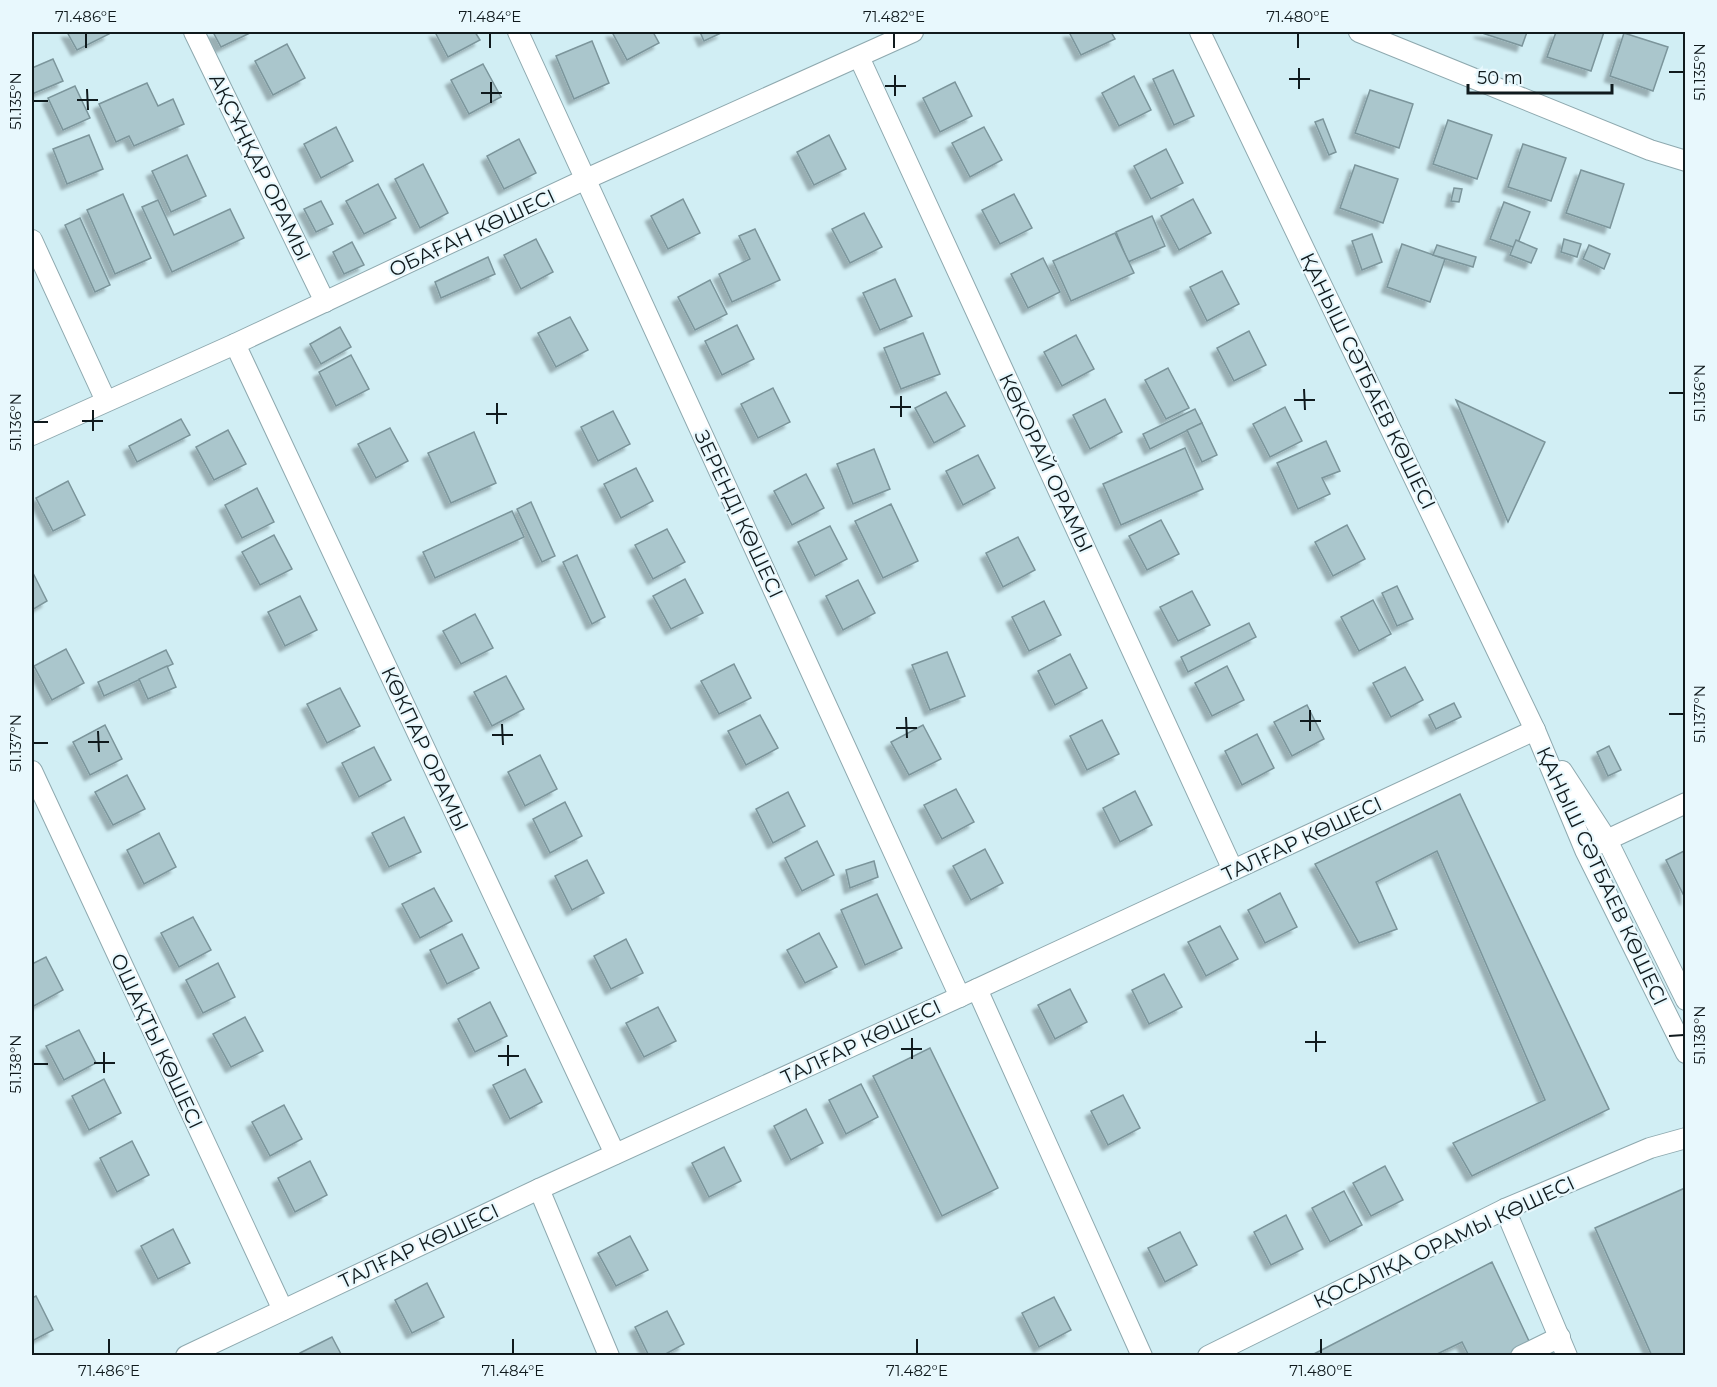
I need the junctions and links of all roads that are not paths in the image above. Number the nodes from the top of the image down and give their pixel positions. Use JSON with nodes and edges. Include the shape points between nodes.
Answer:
{"nodes":[{"id":1,"x":194,"y":32,"type":"edge"},
{"id":2,"x":518,"y":32,"type":"edge"},
{"id":3,"x":913,"y":32,"type":"edge"},
{"id":4,"x":1200,"y":32,"type":"edge"},
{"id":5,"x":1359,"y":32,"type":"edge"},
{"id":6,"x":859,"y":57,"type":"junction"},
{"id":7,"x":1686,"y":161,"type":"edge"},
{"id":8,"x":586,"y":179,"type":"junction"},
{"id":9,"x":32,"y":240,"type":"edge"},
{"id":10,"x":325,"y":302,"type":"junction"},
{"id":11,"x":235,"y":344,"type":"junction"},
{"id":12,"x":106,"y":401,"type":"junction"},
{"id":13,"x":32,"y":435,"type":"edge"},
{"id":14,"x":1535,"y":730,"type":"junction"},
{"id":15,"x":32,"y":771,"type":"edge"},
{"id":16,"x":1686,"y":803,"type":"edge"},
{"id":17,"x":1607,"y":840,"type":"junction"},
{"id":18,"x":1585,"y":849,"type":"junction"},
{"id":19,"x":1233,"y":870,"type":"junction"},
{"id":20,"x":968,"y":993,"type":"junction"},
{"id":21,"x":1686,"y":1000,"type":"edge"},
{"id":22,"x":1686,"y":1053,"type":"edge"},
{"id":23,"x":1686,"y":1138,"type":"edge"},
{"id":24,"x":615,"y":1154,"type":"junction"},
{"id":25,"x":539,"y":1189,"type":"junction"},
{"id":26,"x":1505,"y":1209,"type":"junction"},
{"id":27,"x":283,"y":1310,"type":"junction"},
{"id":28,"x":1560,"y":1337,"type":"junction"},
{"id":29,"x":186,"y":1356,"type":"edge"},
{"id":30,"x":609,"y":1356,"type":"edge"},
{"id":31,"x":1142,"y":1356,"type":"edge"},
{"id":32,"x":1208,"y":1356,"type":"edge"},
{"id":33,"x":1521,"y":1356,"type":"edge"},
{"id":34,"x":1567,"y":1356,"type":"edge"}],
"edges":[{"from":1,"to":10,"type":"street","name":"АҚСҰҢҚАР ОРАМЫ"},
{"from":2,"to":8,"type":"street","name":"ЗЕРЕНДІ КӨШЕСІ"},
{"from":3,"to":6,"type":"street","name":"ОБАҒАН КӨШЕСІ"},
{"from":4,"to":14,"type":"street","name":"ҚАНЫШ СӘТБАЕВ КӨШЕСІ"},
{"from":5,"to":7,"type":"street"},
{"from":6,"to":8,"type":"street","name":"ОБАҒАН КӨШЕСІ"},
{"from":6,"to":19,"type":"street","name":"КӨКОРАЙ ОРАМЫ"},
{"from":8,"to":10,"type":"street","name":"ОБАҒАН КӨШЕСІ"},
{"from":8,"to":20,"type":"street","name":"ЗЕРЕНДІ КӨШЕСІ"},
{"from":9,"to":12,"type":"street"},
{"from":10,"to":11,"type":"street","name":"ОБАҒАН КӨШЕСІ"},
{"from":11,"to":12,"type":"street","name":"ОБАҒАН КӨШЕСІ"},
{"from":11,"to":24,"type":"street","name":"КӨКПАР ОРАМЫ"},
{"from":12,"to":13,"type":"street","name":"ОБАҒАН КӨШЕСІ"},
{"from":14,"to":17,"type":"street","name":"ҚАНЫШ СӘТБАЕВ КӨШЕСІ"},
{"from":14,"to":18,"type":"street","name":"ҚАНЫШ СӘТБАЕВ КӨШЕСІ"},
{"from":14,"to":19,"type":"street","name":"ТАЛҒАР КӨШЕСІ"},
{"from":15,"to":27,"type":"street","name":"ОШАҚТЫ КӨШЕСІ"},
{"from":16,"to":17,"type":"street"},
{"from":17,"to":18,"type":"street"},
{"from":17,"to":21,"type":"street","name":"ҚАНЫШ СӘТБАЕВ КӨШЕСІ"},
{"from":18,"to":22,"type":"street","name":"ҚАНЫШ СӘТБАЕВ КӨШЕСІ"},
{"from":19,"to":20,"type":"street","name":"ТАЛҒАР КӨШЕСІ"},
{"from":20,"to":24,"type":"street","name":"ТАЛҒАР КӨШЕСІ"},
{"from":20,"to":31,"type":"street","name":"ЗЕРЕНДІ КӨШЕСІ"},
{"from":23,"to":26,"type":"street","name":"ҚОСАЛҚА ОРАМЫ КӨШЕСІ","via":[[1650,1148]]},
{"from":24,"to":25,"type":"street","name":"ТАЛҒАР КӨШЕСІ"},
{"from":25,"to":27,"type":"street","name":"ТАЛҒАР КӨШЕСІ"},
{"from":25,"to":30,"type":"street"},
{"from":26,"to":28,"type":"street"},
{"from":26,"to":32,"type":"street","name":"ҚОСАЛҚА ОРАМЫ КӨШЕСІ"},
{"from":27,"to":29,"type":"street","name":"ТАЛҒАР КӨШЕСІ"},
{"from":28,"to":33,"type":"street"},
{"from":28,"to":34,"type":"street"}]}
